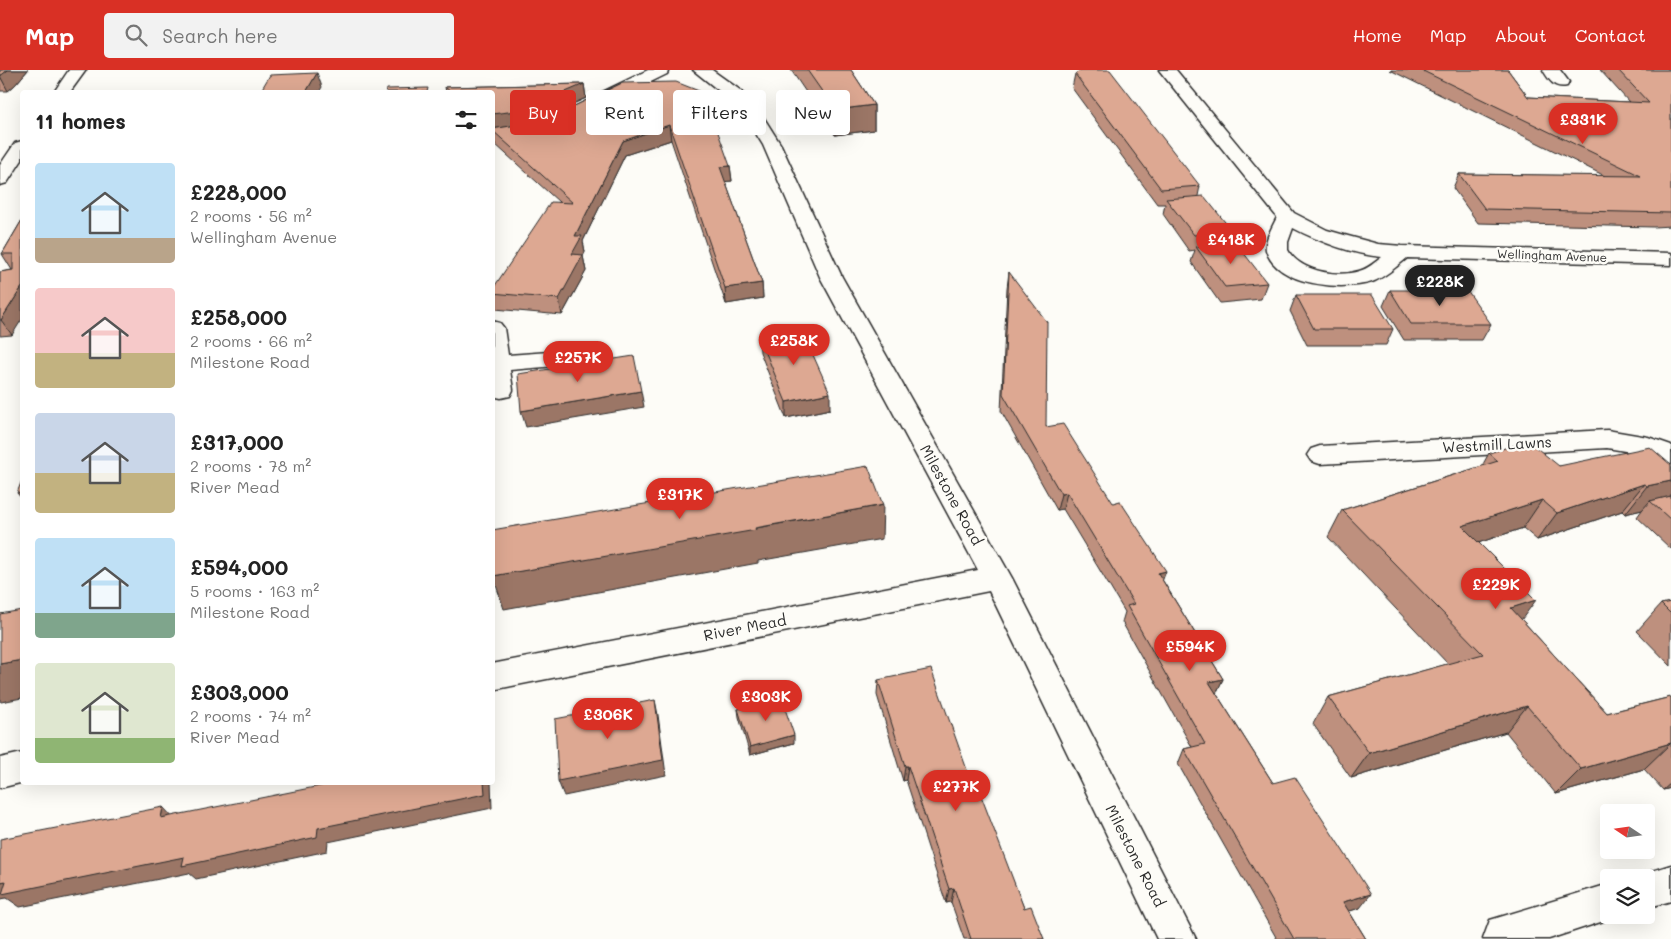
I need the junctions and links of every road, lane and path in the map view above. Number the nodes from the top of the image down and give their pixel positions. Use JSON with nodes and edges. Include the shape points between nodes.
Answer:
{"nodes":[{"id":1,"x":78,"y":70,"type":"edge"},
{"id":2,"x":661,"y":70,"type":"edge"},
{"id":3,"x":701,"y":70,"type":"edge"},
{"id":4,"x":1167,"y":70,"type":"edge"},
{"id":5,"x":63,"y":90,"type":"edge"},
{"id":6,"x":585,"y":107,"type":"edge"},
{"id":7,"x":20,"y":150,"type":"edge"},
{"id":8,"x":0,"y":179,"type":"edge"},
{"id":9,"x":1288,"y":217,"type":"junction"},
{"id":10,"x":1402,"y":252,"type":"junction"},
{"id":11,"x":1671,"y":259,"type":"edge"},
{"id":12,"x":495,"y":346,"type":"edge"},
{"id":13,"x":590,"y":356,"type":"dead end"},
{"id":14,"x":498,"y":363,"type":"junction"},
{"id":15,"x":501,"y":390,"type":"dead end"},
{"id":16,"x":1320,"y":455,"type":"dead end"},
{"id":17,"x":1671,"y":456,"type":"edge"},
{"id":18,"x":996,"y":578,"type":"junction"},
{"id":19,"x":495,"y":676,"type":"edge"},
{"id":20,"x":20,"y":768,"type":"edge"},
{"id":21,"x":0,"y":773,"type":"edge"},
{"id":22,"x":1671,"y":882,"type":"edge"},
{"id":23,"x":1655,"y":887,"type":"edge"},
{"id":24,"x":1600,"y":905,"type":"edge"},
{"id":25,"x":1177,"y":939,"type":"edge"},
{"id":26,"x":1502,"y":939,"type":"edge"}],
"edges":[{"from":1,"to":5,"type":"street"},
{"from":2,"to":6,"type":"street"},
{"from":3,"to":18,"type":"street","name":"Milestone Road","via":[[734,94],[758,122],[772,145],[831,277]]},
{"from":4,"to":9,"type":"street","name":"Wellingham Avenue"},
{"from":7,"to":8,"type":"street"},
{"from":9,"to":10,"type":"street","name":"Wellingham Avenue","via":[[1341,241]]},
{"from":9,"to":10,"type":"street","via":[[1278,250],[1282,258],[1293,266],[1318,278],[1352,280],[1366,277]]},
{"from":10,"to":11,"type":"street","name":"Wellingham Avenue"},
{"from":12,"to":14,"type":"street"},
{"from":13,"to":14,"type":"street"},
{"from":14,"to":15,"type":"street"},
{"from":16,"to":17,"type":"street","name":"Westmill Lawns","via":[[1607,439],[1648,446]]},
{"from":18,"to":19,"type":"street","name":"River Mead"},
{"from":18,"to":25,"type":"street","name":"Milestone Road"},
{"from":20,"to":21,"type":"street"},
{"from":22,"to":23,"type":"street"},
{"from":24,"to":26,"type":"street","via":[[1504,934]]}]}
